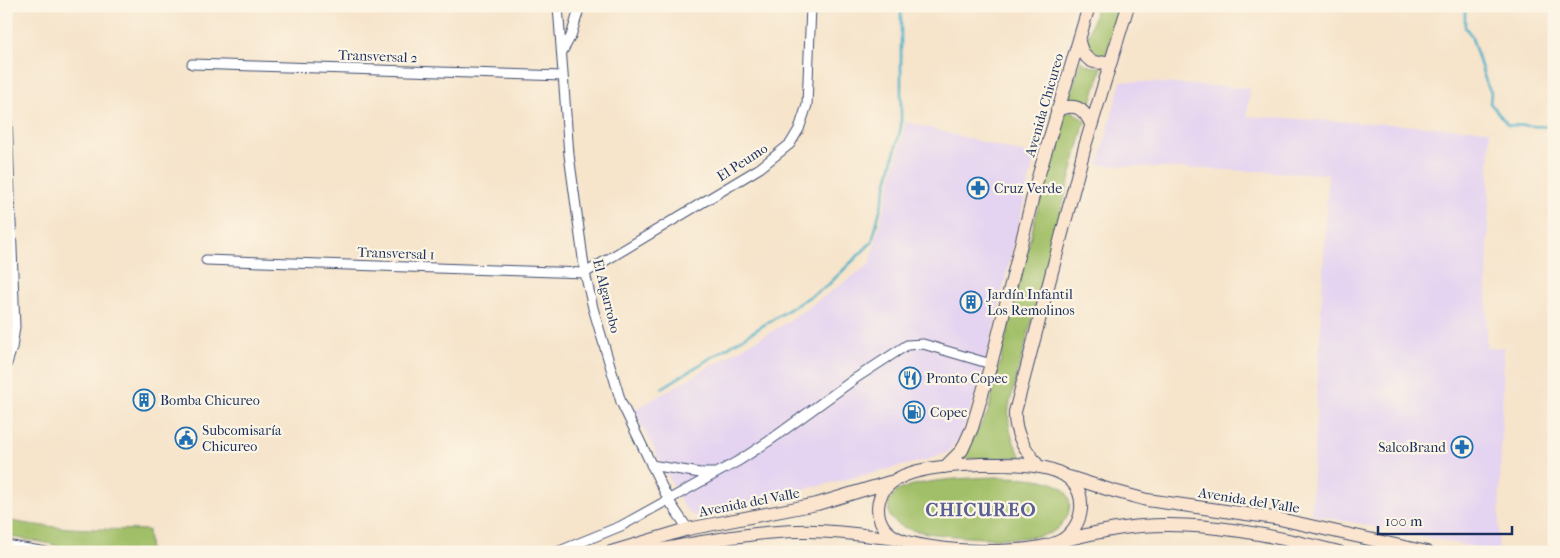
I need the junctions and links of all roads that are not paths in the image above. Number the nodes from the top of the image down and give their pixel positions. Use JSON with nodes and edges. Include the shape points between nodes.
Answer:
{"nodes":[{"id":1,"x":558,"y":6,"type":"edge"},
{"id":2,"x":580,"y":6,"type":"edge"},
{"id":3,"x":812,"y":6,"type":"edge"},
{"id":4,"x":1089,"y":6,"type":"edge"},
{"id":5,"x":1128,"y":6,"type":"edge"},
{"id":6,"x":1078,"y":42,"type":"junction"},
{"id":7,"x":562,"y":52,"type":"junction"},
{"id":8,"x":1110,"y":61,"type":"junction"},
{"id":9,"x":192,"y":64,"type":"dead end"},
{"id":10,"x":563,"y":76,"type":"junction"},
{"id":11,"x":6,"y":91,"type":"edge"},
{"id":12,"x":1057,"y":110,"type":"junction"},
{"id":13,"x":1091,"y":124,"type":"junction"},
{"id":14,"x":206,"y":260,"type":"dead end"},
{"id":15,"x":585,"y":273,"type":"junction"},
{"id":16,"x":991,"y":364,"type":"junction"},
{"id":17,"x":6,"y":366,"type":"edge"},
{"id":18,"x":651,"y":465,"type":"junction"},
{"id":19,"x":945,"y":467,"type":"junction"},
{"id":20,"x":1039,"y":467,"type":"junction"},
{"id":21,"x":716,"y":473,"type":"junction"},
{"id":22,"x":1066,"y":476,"type":"junction"},
{"id":23,"x":892,"y":481,"type":"junction"},
{"id":24,"x":669,"y":501,"type":"junction"},
{"id":25,"x":688,"y":529,"type":"junction"},
{"id":26,"x":898,"y":539,"type":"junction"},
{"id":27,"x":1055,"y":543,"type":"junction"},
{"id":28,"x":6,"y":546,"type":"edge"},
{"id":29,"x":938,"y":549,"type":"edge"},
{"id":30,"x":990,"y":551,"type":"edge"},
{"id":31,"x":46,"y":552,"type":"edge"},
{"id":32,"x":557,"y":552,"type":"edge"},
{"id":33,"x":612,"y":552,"type":"edge"},
{"id":34,"x":647,"y":552,"type":"edge"},
{"id":35,"x":1339,"y":552,"type":"edge"},
{"id":36,"x":1427,"y":552,"type":"edge"}],
"edges":[{"from":1,"to":7,"type":"street","name":"El Algarrobo"},
{"from":2,"to":7,"type":"street","via":[[571,36]]},
{"from":3,"to":15,"type":"street","name":"El Peumo","via":[[807,104],[790,144],[760,168]]},
{"from":4,"to":6,"type":"main road","name":"Avenida Chicureo"},
{"from":5,"to":8,"type":"main road"},
{"from":6,"to":8,"type":"main road","via":[[1090,61]]},
{"from":6,"to":12,"type":"main road","name":"Avenida Chicureo"},
{"from":7,"to":10,"type":"street","name":"El Algarrobo"},
{"from":8,"to":13,"type":"main road"},
{"from":9,"to":10,"type":"street","name":"Transversal 2"},
{"from":10,"to":15,"type":"street","name":"El Algarrobo","via":[[569,155]]},
{"from":11,"to":17,"type":"street","via":[[15,327]]},
{"from":12,"to":13,"type":"main road","via":[[1076,107],[1084,112]]},
{"from":12,"to":16,"type":"main road","name":"Avenida Chicureo"},
{"from":13,"to":20,"type":"main road","via":[[1015,412],[1020,439]]},
{"from":14,"to":15,"type":"street","name":"Transversal 1"},
{"from":15,"to":18,"type":"street","name":"El Algarrobo","via":[[621,402]]},
{"from":16,"to":19,"type":"main road","name":"Avenida Chicureo","via":[[966,442]]},
{"from":16,"to":21,"type":"street","via":[[923,344],[907,346],[856,378],[769,441]]},
{"from":18,"to":21,"type":"street"},
{"from":18,"to":24,"type":"street","name":"El Algarrobo"},
{"from":19,"to":20,"type":"main road","name":"Avenida del Valle","via":[[998,464]]},
{"from":19,"to":23,"type":"main road","name":"Avenida del Valle"},
{"from":20,"to":22,"type":"main road","name":"Avenida del Valle"},
{"from":21,"to":24,"type":"street"},
{"from":22,"to":27,"type":"main road","via":[[1078,489],[1081,510],[1071,532]]},
{"from":22,"to":36,"type":"main road","name":"Avenida del Valle","via":[[1147,500],[1275,518]]},
{"from":23,"to":25,"type":"main road","name":"Avenida del Valle","via":[[817,504]]},
{"from":23,"to":26,"type":"main road","via":[[881,494],[878,511],[884,528]]},
{"from":24,"to":25,"type":"street","name":"El Algarrobo"},
{"from":24,"to":32,"type":"street","via":[[621,526]]},
{"from":25,"to":33,"type":"main road","name":"Avenida del Valle"},
{"from":26,"to":29,"type":"main road"},
{"from":26,"to":34,"type":"main road","via":[[834,532],[784,532],[730,537]]},
{"from":27,"to":30,"type":"main road"},
{"from":27,"to":35,"type":"main road","via":[[1116,529],[1178,526],[1268,536]]},
{"from":28,"to":31,"type":"street"},
{"from":29,"to":30,"type":"main road"}]}
